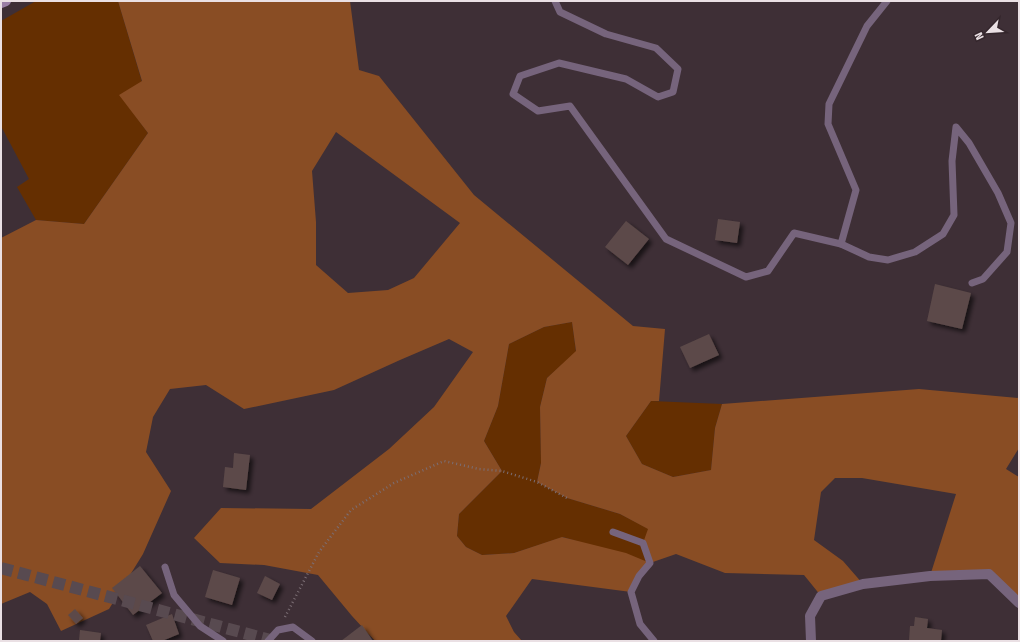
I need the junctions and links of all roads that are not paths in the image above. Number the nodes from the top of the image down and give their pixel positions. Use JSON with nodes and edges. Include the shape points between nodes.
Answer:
{"nodes":[{"id":1,"x":6,"y":1,"type":"edge"},
{"id":2,"x":555,"y":1,"type":"edge"},
{"id":3,"x":887,"y":1,"type":"edge"},
{"id":4,"x":1,"y":3,"type":"edge"},
{"id":5,"x":841,"y":244,"type":"junction"},
{"id":6,"x":972,"y":283,"type":"dead end"},
{"id":7,"x":613,"y":532,"type":"dead end"},
{"id":8,"x":165,"y":567,"type":"dead end"},
{"id":9,"x":1019,"y":603,"type":"edge"},
{"id":10,"x":223,"y":641,"type":"edge"},
{"id":11,"x":268,"y":641,"type":"edge"},
{"id":12,"x":312,"y":641,"type":"edge"},
{"id":13,"x":654,"y":641,"type":"edge"},
{"id":14,"x":812,"y":641,"type":"edge"}],
"edges":[{"from":1,"to":4,"type":"street"},
{"from":2,"to":5,"type":"lane","via":[[560,12],[593,28],[656,48],[678,69],[673,92],[658,97],[626,79],[559,63],[520,76],[513,94],[538,111],[570,106],[666,239],[746,277],[768,270],[794,233]]},
{"from":3,"to":5,"type":"lane","via":[[867,26],[829,104],[828,124],[856,190]]},
{"from":5,"to":6,"type":"lane","via":[[869,257],[888,260],[915,252],[943,234],[954,216],[952,162],[956,127],[969,143],[995,187],[1011,223],[1006,252],[983,279]]},
{"from":7,"to":13,"type":"lane","via":[[644,543],[650,563],[639,576],[631,592],[640,624]]},
{"from":8,"to":10,"type":"lane","via":[[174,595],[200,626]]},
{"from":9,"to":14,"type":"street","via":[[989,574],[930,576],[863,584],[821,596],[810,616]]},
{"from":11,"to":12,"type":"lane","via":[[278,630],[293,627]]}]}
